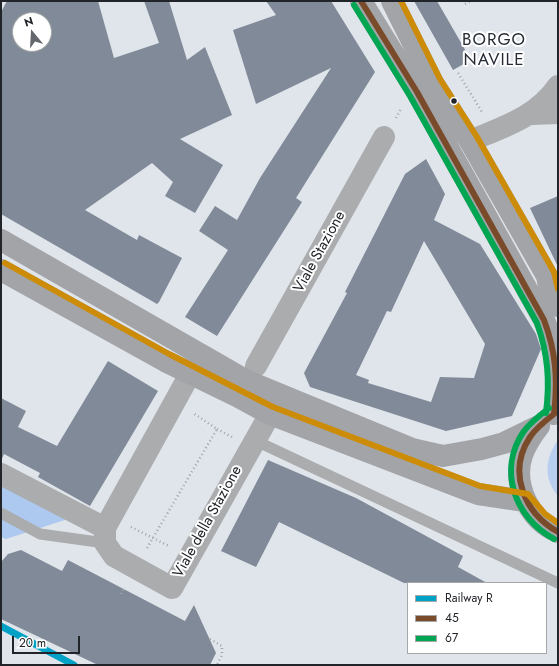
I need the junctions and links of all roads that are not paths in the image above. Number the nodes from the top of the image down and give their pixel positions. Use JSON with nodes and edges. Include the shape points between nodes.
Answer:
{"nodes":[{"id":1,"x":360,"y":1,"type":"edge"},
{"id":2,"x":392,"y":1,"type":"edge"},
{"id":3,"x":557,"y":96,"type":"edge"},
{"id":4,"x":384,"y":137,"type":"dead end"},
{"id":5,"x":470,"y":142,"type":"junction"},
{"id":6,"x":1,"y":240,"type":"edge"},
{"id":7,"x":1,"y":270,"type":"edge"},
{"id":8,"x":552,"y":281,"type":"edge"},
{"id":9,"x":558,"y":306,"type":"edge"},
{"id":10,"x":256,"y":366,"type":"dead end"},
{"id":11,"x":190,"y":374,"type":"junction"},
{"id":12,"x":270,"y":414,"type":"junction"},
{"id":13,"x":551,"y":418,"type":"edge"},
{"id":14,"x":254,"y":440,"type":"junction"},
{"id":15,"x":1,"y":474,"type":"edge"},
{"id":16,"x":526,"y":501,"type":"junction"},
{"id":17,"x":1,"y":513,"type":"edge"},
{"id":18,"x":558,"y":532,"type":"edge"},
{"id":19,"x":105,"y":536,"type":"junction"},
{"id":20,"x":558,"y":583,"type":"edge"}],
"edges":[{"from":1,"to":13,"type":"main road","via":[[417,92],[544,320],[557,356],[558,390]]},
{"from":2,"to":5,"type":"main road","via":[[433,83]]},
{"from":3,"to":5,"type":"street","via":[[532,114]]},
{"from":4,"to":10,"type":"street","name":"Viale Stazione"},
{"from":5,"to":8,"type":"main road"},
{"from":6,"to":13,"type":"main road","via":[[247,381],[412,450],[443,456],[482,449],[504,443]]},
{"from":7,"to":11,"type":"main road"},
{"from":8,"to":9,"type":"main road","via":[[550,291]]},
{"from":11,"to":12,"type":"main road"},
{"from":11,"to":19,"type":"street"},
{"from":12,"to":14,"type":"street","name":"Viale della Stazione"},
{"from":12,"to":16,"type":"main road","via":[[478,494]]},
{"from":13,"to":16,"type":"main road","via":[[528,440],[521,457],[520,480]]},
{"from":14,"to":19,"type":"street","name":"Viale della Stazione","via":[[172,588],[114,556]]},
{"from":14,"to":20,"type":"lane"},
{"from":15,"to":19,"type":"street","name":"Viale della Stazione"},
{"from":16,"to":18,"type":"main road","via":[[536,517],[551,530]]},
{"from":17,"to":19,"type":"lane","via":[[40,534]]}]}
